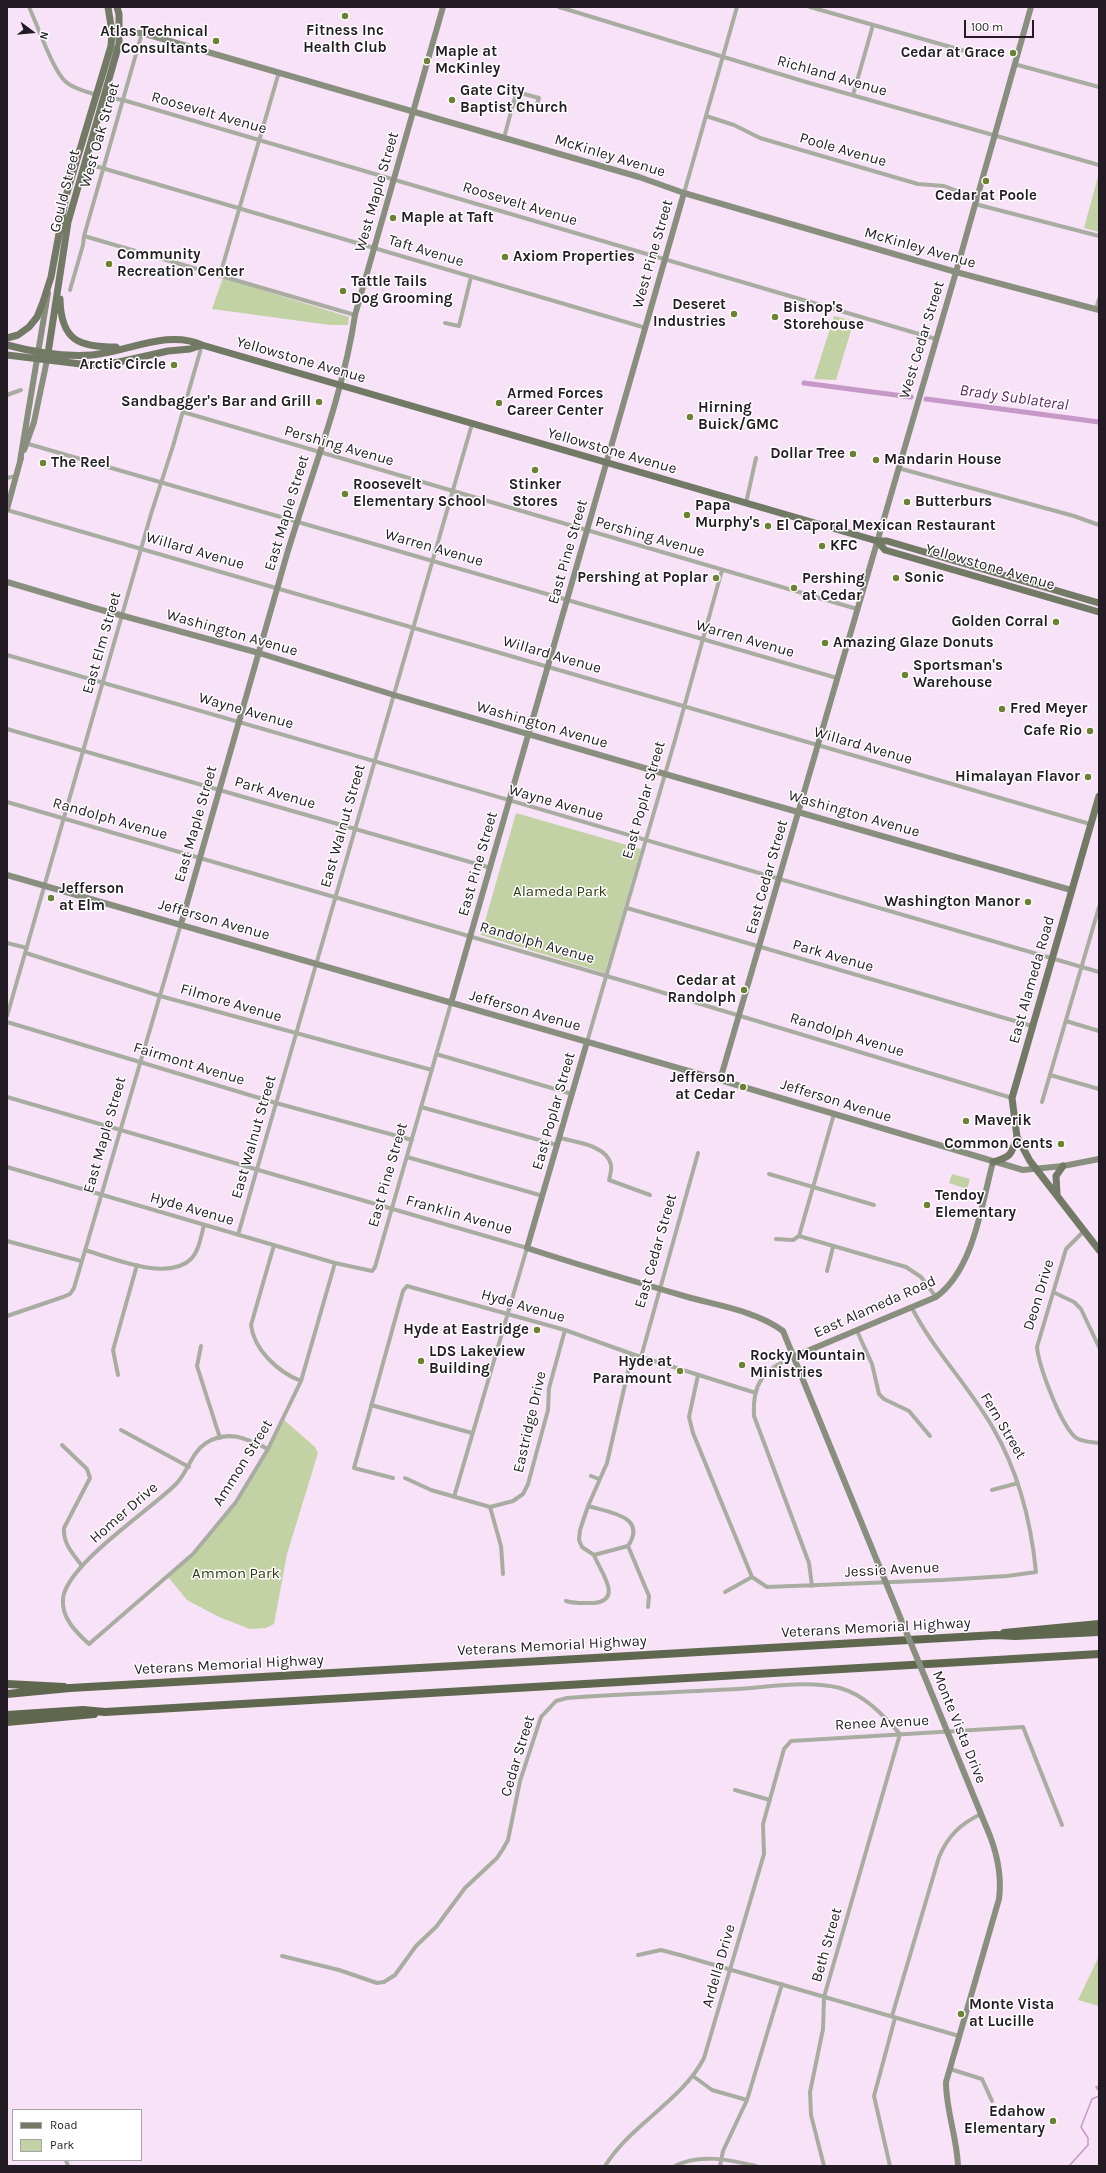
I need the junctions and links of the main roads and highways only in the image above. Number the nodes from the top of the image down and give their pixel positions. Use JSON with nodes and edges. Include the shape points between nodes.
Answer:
{"nodes":[{"id":1,"x":108,"y":7,"type":"edge"},
{"id":2,"x":117,"y":7,"type":"edge"},
{"id":3,"x":116,"y":32,"type":"junction"},
{"id":4,"x":61,"y":264,"type":"junction"},
{"id":5,"x":7,"y":338,"type":"edge"},
{"id":6,"x":202,"y":345,"type":"junction"},
{"id":7,"x":7,"y":346,"type":"edge"},
{"id":8,"x":131,"y":347,"type":"junction"},
{"id":9,"x":48,"y":352,"type":"junction"},
{"id":10,"x":7,"y":354,"type":"edge"},
{"id":11,"x":47,"y":360,"type":"junction"},
{"id":12,"x":877,"y":541,"type":"junction"},
{"id":13,"x":1099,"y":603,"type":"edge"},
{"id":14,"x":1099,"y":612,"type":"edge"},
{"id":15,"x":1099,"y":796,"type":"edge"},
{"id":16,"x":1097,"y":812,"type":"edge"},
{"id":17,"x":1017,"y":1137,"type":"junction"},
{"id":18,"x":993,"y":1162,"type":"road end"},
{"id":19,"x":1063,"y":1166,"type":"road end"},
{"id":20,"x":1057,"y":1194,"type":"junction"},
{"id":21,"x":1099,"y":1250,"type":"edge"},
{"id":22,"x":1099,"y":1624,"type":"edge"},
{"id":23,"x":1099,"y":1632,"type":"edge"},
{"id":24,"x":996,"y":1635,"type":"junction"},
{"id":25,"x":1099,"y":1654,"type":"edge"},
{"id":26,"x":1054,"y":1658,"type":"junction"},
{"id":27,"x":1099,"y":1659,"type":"edge"},
{"id":28,"x":7,"y":1684,"type":"edge"},
{"id":29,"x":70,"y":1688,"type":"junction"},
{"id":30,"x":7,"y":1694,"type":"edge"},
{"id":31,"x":105,"y":1712,"type":"junction"},
{"id":32,"x":7,"y":1715,"type":"edge"},
{"id":33,"x":7,"y":1722,"type":"edge"}],
"edges":[{"from":1,"to":3,"type":"main road"},
{"from":2,"to":3,"type":"main road"},
{"from":3,"to":4,"type":"main road","name":"Gould Street","via":[[119,44],[68,222]]},
{"from":3,"to":5,"type":"main road","name":"Gould Street","via":[[64,206],[51,277],[34,321],[22,333]]},
{"from":4,"to":8,"type":"main road","via":[[60,309],[68,332],[83,343],[94,347]]},
{"from":4,"to":9,"type":"main road","name":"Gould Street"},
{"from":6,"to":8,"type":"main road","name":"Yellowstone Avenue","via":[[190,340],[171,340]]},
{"from":6,"to":11,"type":"main road","name":"Yellowstone Avenue","via":[[105,364]]},
{"from":6,"to":12,"type":"main road","name":"Yellowstone Avenue"},
{"from":7,"to":9,"type":"main road","name":"Yellowstone Avenue"},
{"from":8,"to":9,"type":"main road","name":"Yellowstone Avenue","via":[[92,355]]},
{"from":9,"to":11,"type":"main road","name":"Gould Street"},
{"from":10,"to":11,"type":"main road","name":"Yellowstone Avenue"},
{"from":12,"to":13,"type":"main road","name":"Yellowstone Avenue","via":[[887,541]]},
{"from":12,"to":14,"type":"main road","name":"Yellowstone Avenue","via":[[885,550]]},
{"from":15,"to":16,"type":"main road","name":"East Alameda Road"},
{"from":16,"to":17,"type":"main road","name":"East Alameda Road","via":[[1090,824],[1012,1098]]},
{"from":17,"to":18,"type":"main road","via":[[1008,1158]]},
{"from":17,"to":20,"type":"main road","name":"East Alameda Road","via":[[1036,1170]]},
{"from":19,"to":20,"type":"main road","via":[[1056,1176]]},
{"from":20,"to":21,"type":"main road","name":"East Alameda Road"},
{"from":22,"to":24,"type":"highway","via":[[1012,1631]]},
{"from":23,"to":24,"type":"highway","name":"Veterans Memorial Highway"},
{"from":24,"to":29,"type":"highway","name":"Veterans Memorial Highway"},
{"from":25,"to":26,"type":"highway"},
{"from":26,"to":27,"type":"highway"},
{"from":26,"to":31,"type":"highway"},
{"from":28,"to":29,"type":"highway"},
{"from":29,"to":30,"type":"highway","name":"Veterans Memorial Highway"},
{"from":31,"to":32,"type":"highway","via":[[83,1710]]},
{"from":31,"to":33,"type":"highway"}]}
